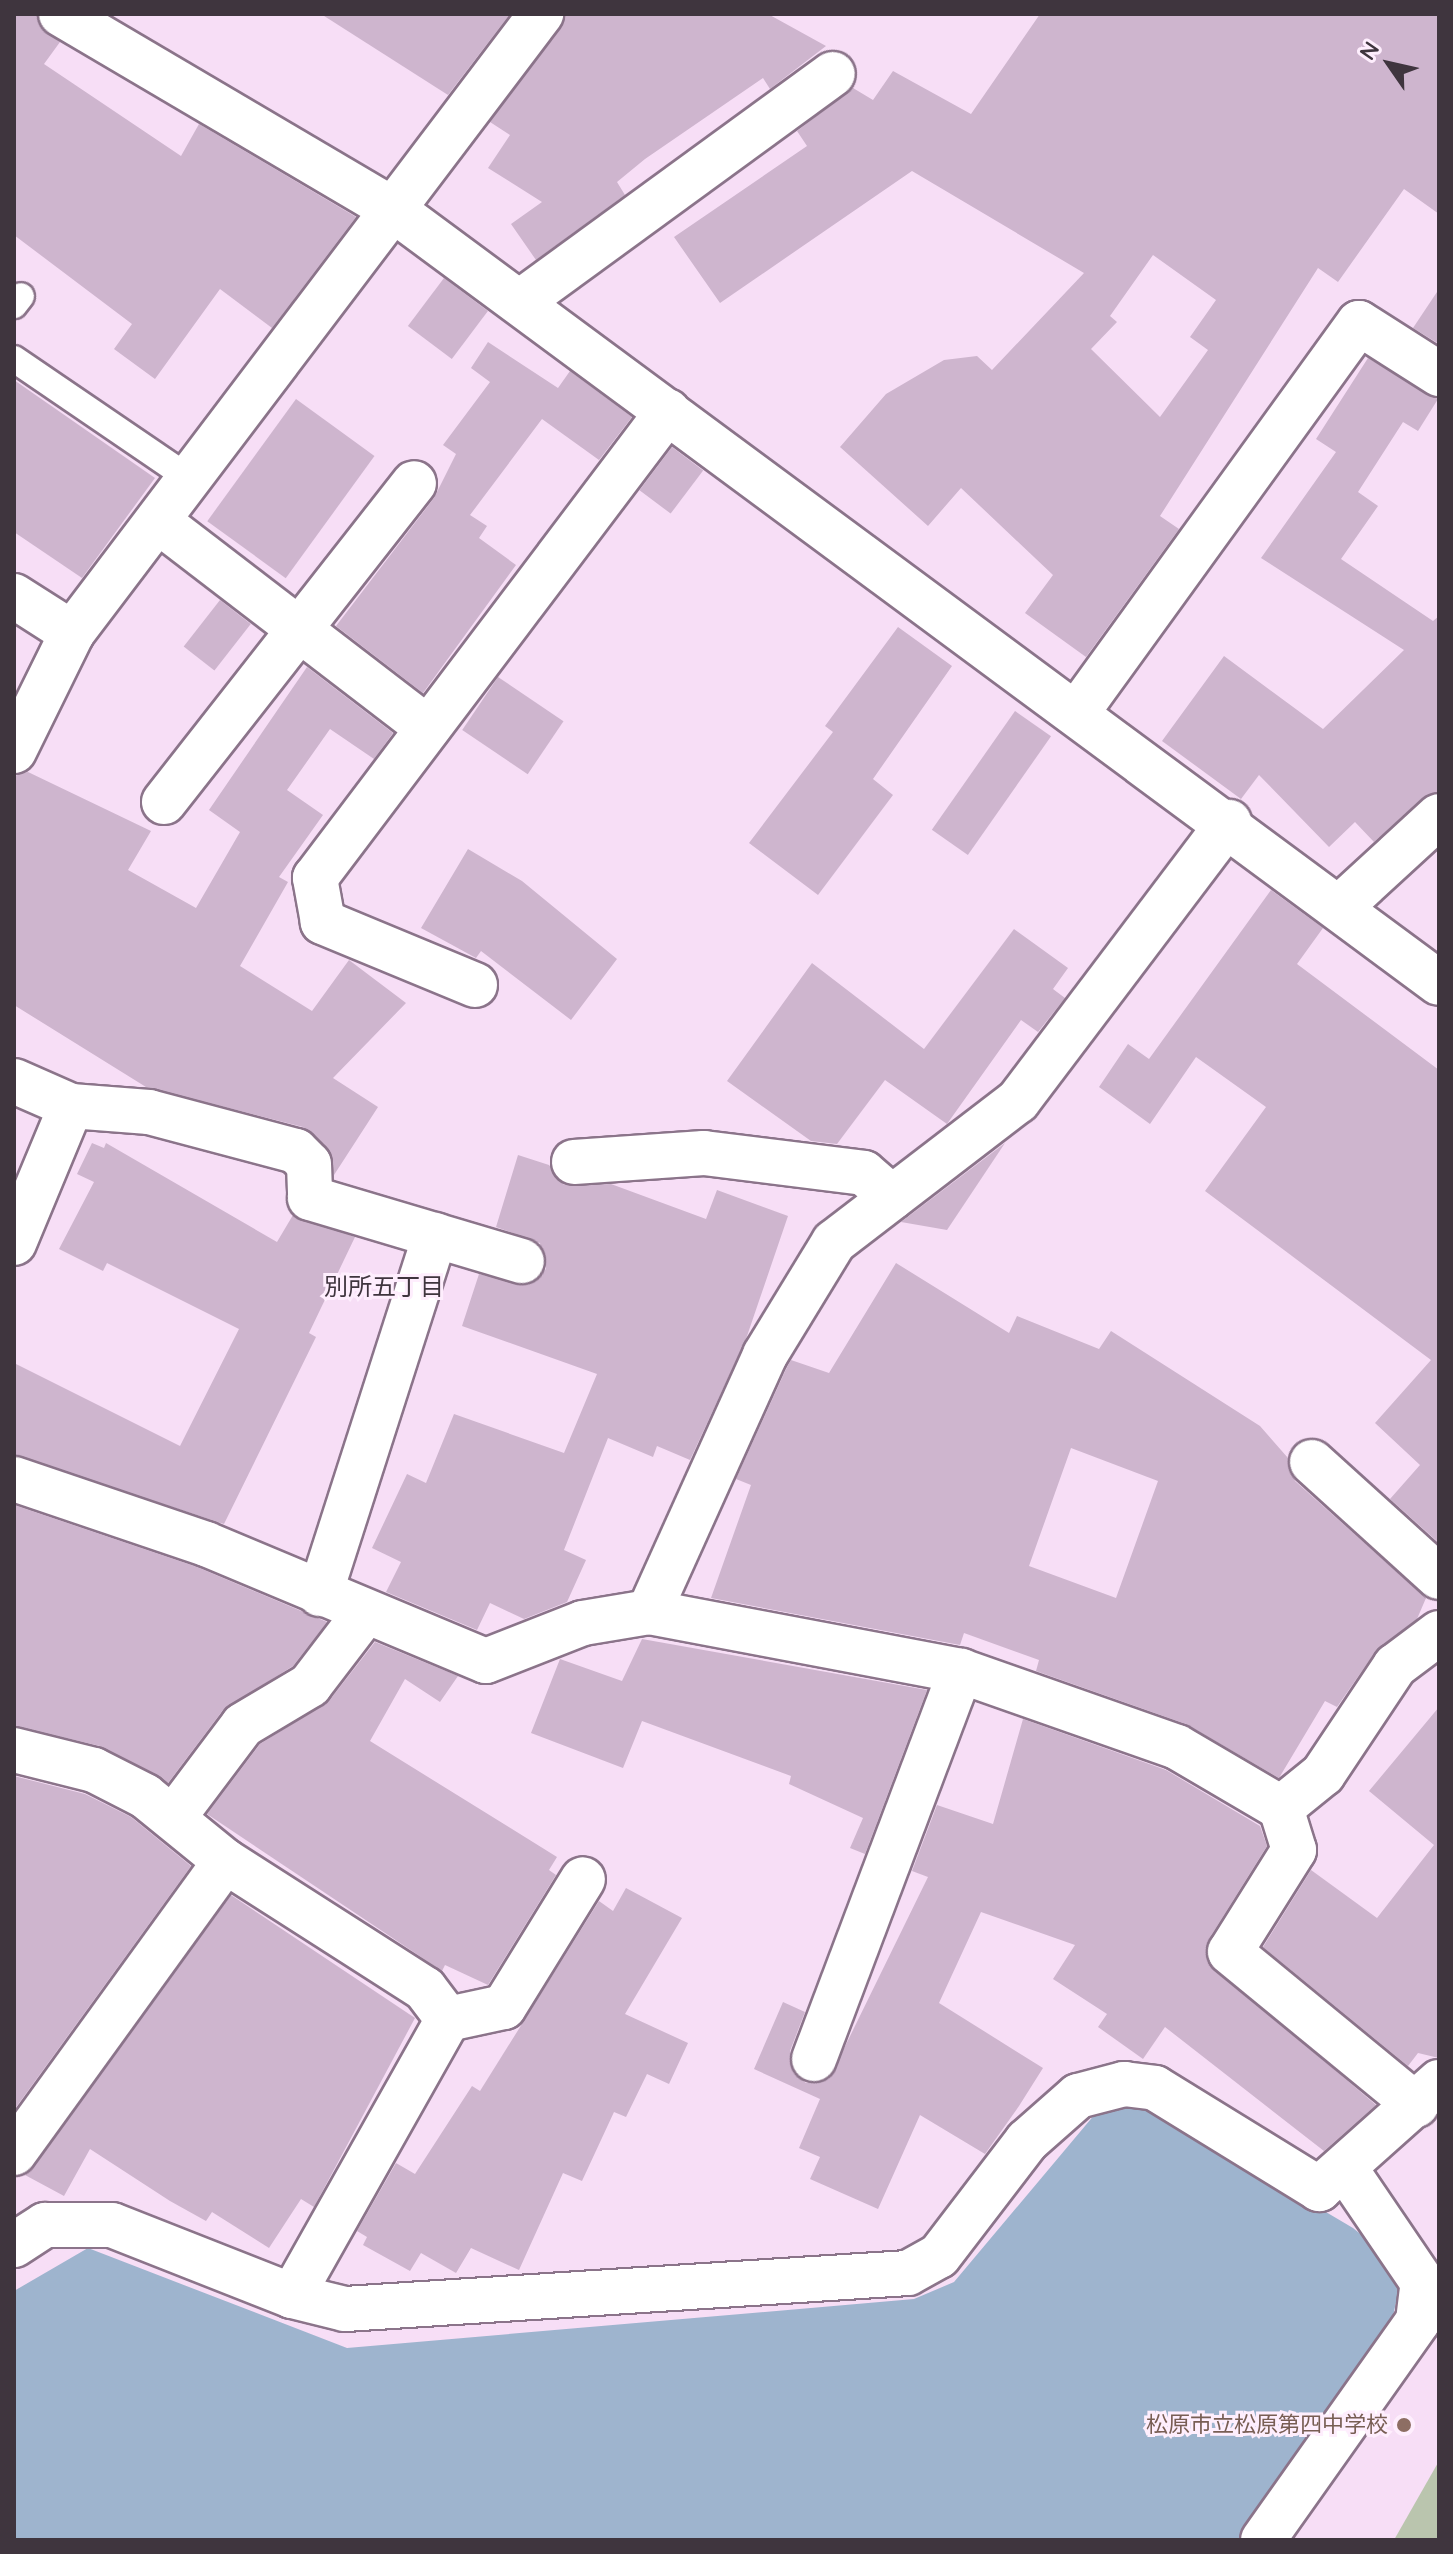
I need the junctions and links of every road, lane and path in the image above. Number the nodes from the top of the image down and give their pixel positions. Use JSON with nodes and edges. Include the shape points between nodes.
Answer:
{"nodes":[{"id":1,"x":61,"y":14,"type":"edge"},
{"id":2,"x":541,"y":14,"type":"edge"},
{"id":3,"x":833,"y":74,"type":"dead end"},
{"id":4,"x":395,"y":211,"type":"junction"},
{"id":5,"x":520,"y":302,"type":"junction"},
{"id":6,"x":14,"y":359,"type":"edge"},
{"id":7,"x":1439,"y":374,"type":"edge"},
{"id":8,"x":668,"y":411,"type":"junction"},
{"id":9,"x":190,"y":479,"type":"junction"},
{"id":10,"x":414,"y":483,"type":"dead end"},
{"id":11,"x":158,"y":521,"type":"junction"},
{"id":12,"x":14,"y":596,"type":"edge"},
{"id":13,"x":299,"y":629,"type":"junction"},
{"id":14,"x":72,"y":633,"type":"junction"},
{"id":15,"x":1078,"y":711,"type":"junction"},
{"id":16,"x":428,"y":728,"type":"junction"},
{"id":17,"x":14,"y":751,"type":"edge"},
{"id":18,"x":164,"y":802,"type":"dead end"},
{"id":19,"x":1439,"y":816,"type":"edge"},
{"id":20,"x":1229,"y":822,"type":"junction"},
{"id":21,"x":1340,"y":907,"type":"junction"},
{"id":22,"x":1439,"y":983,"type":"edge"},
{"id":23,"x":475,"y":985,"type":"dead end"},
{"id":24,"x":14,"y":1081,"type":"edge"},
{"id":25,"x":71,"y":1106,"type":"junction"},
{"id":26,"x":574,"y":1162,"type":"dead end"},
{"id":27,"x":892,"y":1197,"type":"junction"},
{"id":28,"x":435,"y":1235,"type":"junction"},
{"id":29,"x":14,"y":1243,"type":"edge"},
{"id":30,"x":522,"y":1261,"type":"dead end"},
{"id":31,"x":1312,"y":1462,"type":"dead end"},
{"id":32,"x":14,"y":1479,"type":"edge"},
{"id":33,"x":1439,"y":1577,"type":"edge"},
{"id":34,"x":320,"y":1594,"type":"junction"},
{"id":35,"x":649,"y":1612,"type":"junction"},
{"id":36,"x":365,"y":1613,"type":"junction"},
{"id":37,"x":1439,"y":1633,"type":"edge"},
{"id":38,"x":961,"y":1671,"type":"junction"},
{"id":39,"x":14,"y":1750,"type":"edge"},
{"id":40,"x":1281,"y":1808,"type":"junction"},
{"id":41,"x":173,"y":1818,"type":"junction"},
{"id":42,"x":225,"y":1861,"type":"junction"},
{"id":43,"x":583,"y":1879,"type":"dead end"},
{"id":44,"x":448,"y":2019,"type":"junction"},
{"id":45,"x":814,"y":2059,"type":"dead end"},
{"id":46,"x":1427,"y":2093,"type":"edge"},
{"id":47,"x":28,"y":2105,"type":"edge"},
{"id":48,"x":14,"y":2153,"type":"edge"},
{"id":49,"x":1347,"y":2171,"type":"junction"},
{"id":50,"x":14,"y":2245,"type":"edge"},
{"id":51,"x":292,"y":2296,"type":"junction"},
{"id":52,"x":1263,"y":2540,"type":"edge"}],
"edges":[{"from":1,"to":4,"type":"street"},
{"from":2,"to":4,"type":"street"},
{"from":3,"to":5,"type":"street"},
{"from":4,"to":5,"type":"street"},
{"from":4,"to":9,"type":"street"},
{"from":5,"to":8,"type":"street"},
{"from":6,"to":9,"type":"lane"},
{"from":7,"to":15,"type":"street","via":[[1359,323]]},
{"from":8,"to":15,"type":"street"},
{"from":8,"to":16,"type":"street"},
{"from":9,"to":11,"type":"street"},
{"from":10,"to":13,"type":"street"},
{"from":11,"to":13,"type":"street"},
{"from":11,"to":14,"type":"street"},
{"from":12,"to":14,"type":"street"},
{"from":13,"to":16,"type":"street"},
{"from":13,"to":18,"type":"street"},
{"from":14,"to":17,"type":"street"},
{"from":15,"to":20,"type":"street"},
{"from":16,"to":23,"type":"street","via":[[315,878],[323,922]]},
{"from":19,"to":21,"type":"street"},
{"from":20,"to":21,"type":"street"},
{"from":20,"to":27,"type":"street","via":[[1018,1101]]},
{"from":21,"to":22,"type":"street"},
{"from":24,"to":25,"type":"street"},
{"from":25,"to":28,"type":"street","via":[[149,1112],[296,1151],[309,1164],[310,1198]]},
{"from":25,"to":29,"type":"street"},
{"from":26,"to":27,"type":"street","via":[[704,1153],[864,1173]]},
{"from":27,"to":35,"type":"street","via":[[834,1242],[765,1355]]},
{"from":28,"to":30,"type":"street"},
{"from":28,"to":34,"type":"street"},
{"from":31,"to":33,"type":"street"},
{"from":32,"to":34,"type":"street","via":[[206,1544]]},
{"from":34,"to":36,"type":"street"},
{"from":35,"to":36,"type":"street","via":[[583,1623],[486,1661]]},
{"from":35,"to":38,"type":"street"},
{"from":36,"to":41,"type":"street","via":[[310,1685],[243,1725]]},
{"from":37,"to":40,"type":"street","via":[[1395,1666],[1323,1774]]},
{"from":38,"to":40,"type":"street","via":[[1177,1747]]},
{"from":38,"to":45,"type":"street"},
{"from":39,"to":41,"type":"street","via":[[94,1770]]},
{"from":40,"to":46,"type":"street","via":[[1294,1850],[1230,1952]]},
{"from":41,"to":42,"type":"street"},
{"from":42,"to":44,"type":"street","via":[[425,1989]]},
{"from":42,"to":47,"type":"street"},
{"from":43,"to":44,"type":"street","via":[[504,2007]]},
{"from":44,"to":51,"type":"street"},
{"from":46,"to":49,"type":"street"},
{"from":47,"to":48,"type":"street"},
{"from":49,"to":51,"type":"street","via":[[1319,2189],[1155,2088],[1124,2084],[1078,2096],[1027,2141],[939,2256],[908,2273],[345,2309]]},
{"from":49,"to":52,"type":"street","via":[[1423,2283],[1418,2321]]},
{"from":50,"to":51,"type":"street","via":[[45,2225],[112,2225]]}]}
